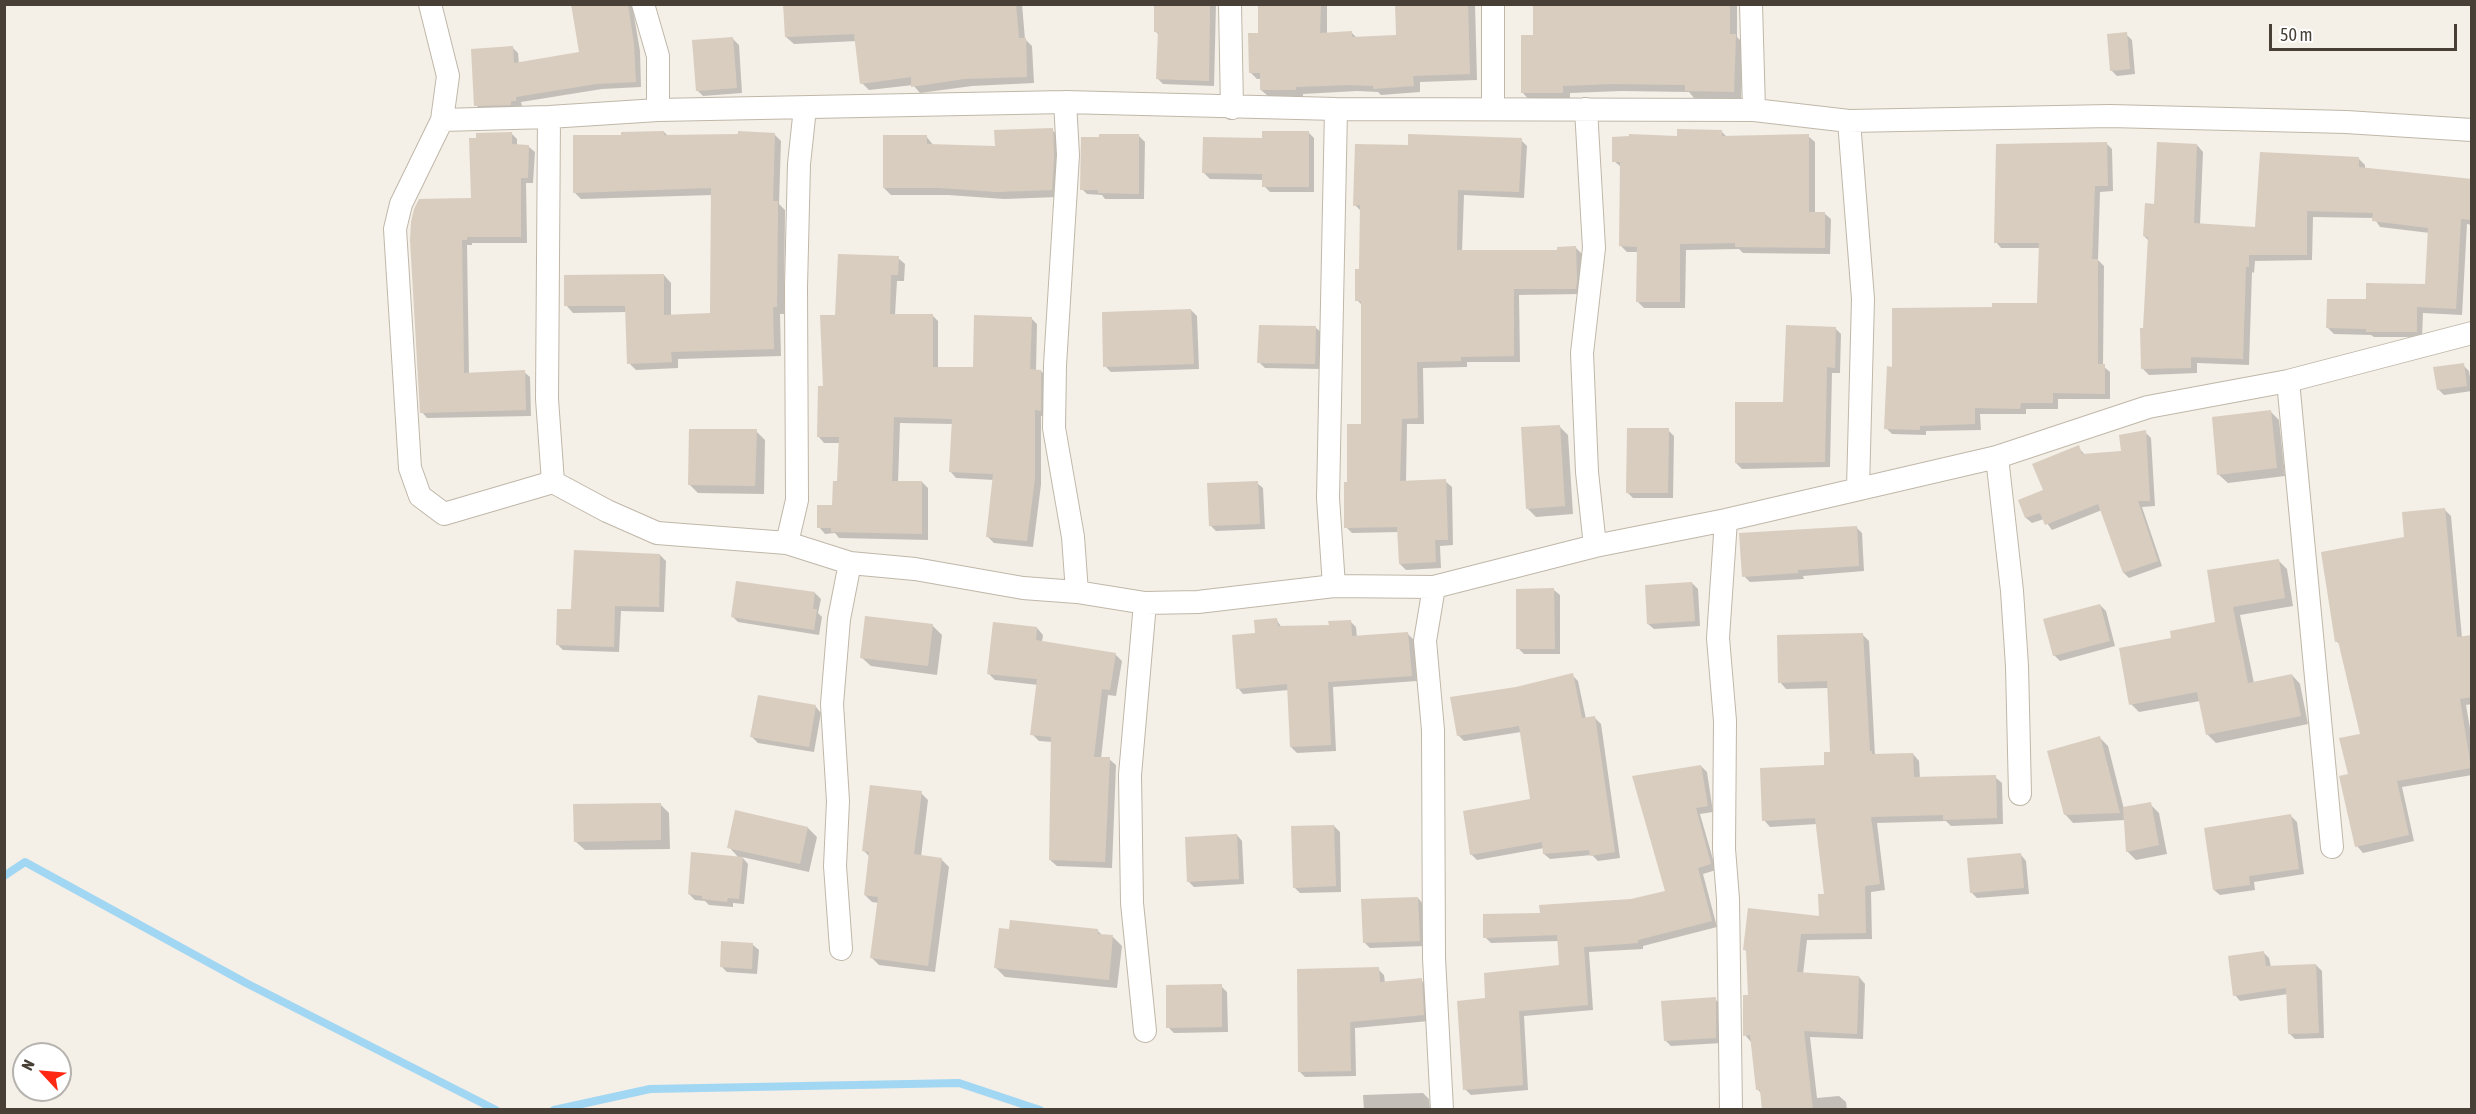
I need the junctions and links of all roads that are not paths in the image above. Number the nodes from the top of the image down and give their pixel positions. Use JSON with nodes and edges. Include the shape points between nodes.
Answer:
{"nodes":[{"id":1,"x":430,"y":4,"type":"edge"},
{"id":2,"x":643,"y":4,"type":"edge"},
{"id":3,"x":1230,"y":4,"type":"edge"},
{"id":4,"x":1493,"y":4,"type":"edge"},
{"id":5,"x":1751,"y":4,"type":"edge"},
{"id":6,"x":1065,"y":102,"type":"junction"},
{"id":7,"x":805,"y":108,"type":"junction"},
{"id":8,"x":1232,"y":108,"type":"junction"},
{"id":9,"x":1336,"y":109,"type":"junction"},
{"id":10,"x":1493,"y":109,"type":"junction"},
{"id":11,"x":1586,"y":109,"type":"junction"},
{"id":12,"x":658,"y":110,"type":"junction"},
{"id":13,"x":1754,"y":110,"type":"junction"},
{"id":14,"x":549,"y":117,"type":"junction"},
{"id":15,"x":441,"y":120,"type":"junction"},
{"id":16,"x":1849,"y":121,"type":"junction"},
{"id":17,"x":2472,"y":130,"type":"edge"},
{"id":18,"x":2472,"y":333,"type":"edge"},
{"id":19,"x":2288,"y":381,"type":"junction"},
{"id":20,"x":1997,"y":457,"type":"junction"},
{"id":21,"x":553,"y":482,"type":"junction"},
{"id":22,"x":1858,"y":488,"type":"junction"},
{"id":23,"x":1726,"y":520,"type":"junction"},
{"id":24,"x":787,"y":543,"type":"junction"},
{"id":25,"x":1595,"y":546,"type":"junction"},
{"id":26,"x":849,"y":563,"type":"junction"},
{"id":27,"x":1334,"y":586,"type":"junction"},
{"id":28,"x":1434,"y":587,"type":"junction"},
{"id":29,"x":1077,"y":592,"type":"junction"},
{"id":30,"x":1145,"y":603,"type":"junction"},
{"id":31,"x":2020,"y":794,"type":"dead end"},
{"id":32,"x":2332,"y":847,"type":"dead end"},
{"id":33,"x":841,"y":949,"type":"dead end"},
{"id":34,"x":1145,"y":1031,"type":"dead end"},
{"id":35,"x":1442,"y":1110,"type":"edge"},
{"id":36,"x":1731,"y":1110,"type":"edge"}],
"edges":[{"from":1,"to":15,"type":"street","via":[[448,76]]},
{"from":2,"to":12,"type":"street","via":[[658,56]]},
{"from":3,"to":8,"type":"street"},
{"from":4,"to":10,"type":"street"},
{"from":5,"to":13,"type":"street"},
{"from":6,"to":7,"type":"street"},
{"from":6,"to":8,"type":"street"},
{"from":6,"to":29,"type":"street","via":[[1068,155],[1054,428],[1074,537]]},
{"from":7,"to":12,"type":"street"},
{"from":7,"to":24,"type":"street","via":[[799,164],[797,500]]},
{"from":8,"to":9,"type":"street"},
{"from":9,"to":10,"type":"street"},
{"from":9,"to":27,"type":"street","via":[[1328,498]]},
{"from":10,"to":11,"type":"street"},
{"from":11,"to":13,"type":"street"},
{"from":11,"to":25,"type":"street","via":[[1594,248],[1582,353],[1587,472]]},
{"from":12,"to":14,"type":"street"},
{"from":13,"to":16,"type":"street"},
{"from":14,"to":15,"type":"street"},
{"from":14,"to":21,"type":"street","via":[[546,399]]},
{"from":15,"to":21,"type":"street","via":[[401,204],[395,229],[410,468],[420,496],[444,514]]},
{"from":16,"to":17,"type":"street","via":[[2110,116],[2346,122]]},
{"from":16,"to":22,"type":"street","via":[[1863,299]]},
{"from":18,"to":19,"type":"street"},
{"from":19,"to":20,"type":"street","via":[[2148,407]]},
{"from":19,"to":32,"type":"street"},
{"from":20,"to":22,"type":"street"},
{"from":20,"to":31,"type":"street","via":[[2014,613]]},
{"from":21,"to":24,"type":"street","via":[[657,533]]},
{"from":22,"to":23,"type":"street"},
{"from":23,"to":25,"type":"street"},
{"from":23,"to":36,"type":"street","via":[[1719,638],[1725,721]]},
{"from":24,"to":26,"type":"street"},
{"from":25,"to":28,"type":"street"},
{"from":26,"to":29,"type":"street"},
{"from":26,"to":33,"type":"street","via":[[839,619],[832,704]]},
{"from":27,"to":28,"type":"street"},
{"from":27,"to":30,"type":"street","via":[[1198,602]]},
{"from":28,"to":35,"type":"street","via":[[1425,641],[1433,730],[1434,958]]},
{"from":29,"to":30,"type":"street"},
{"from":30,"to":34,"type":"street","via":[[1130,775],[1132,903]]}]}
